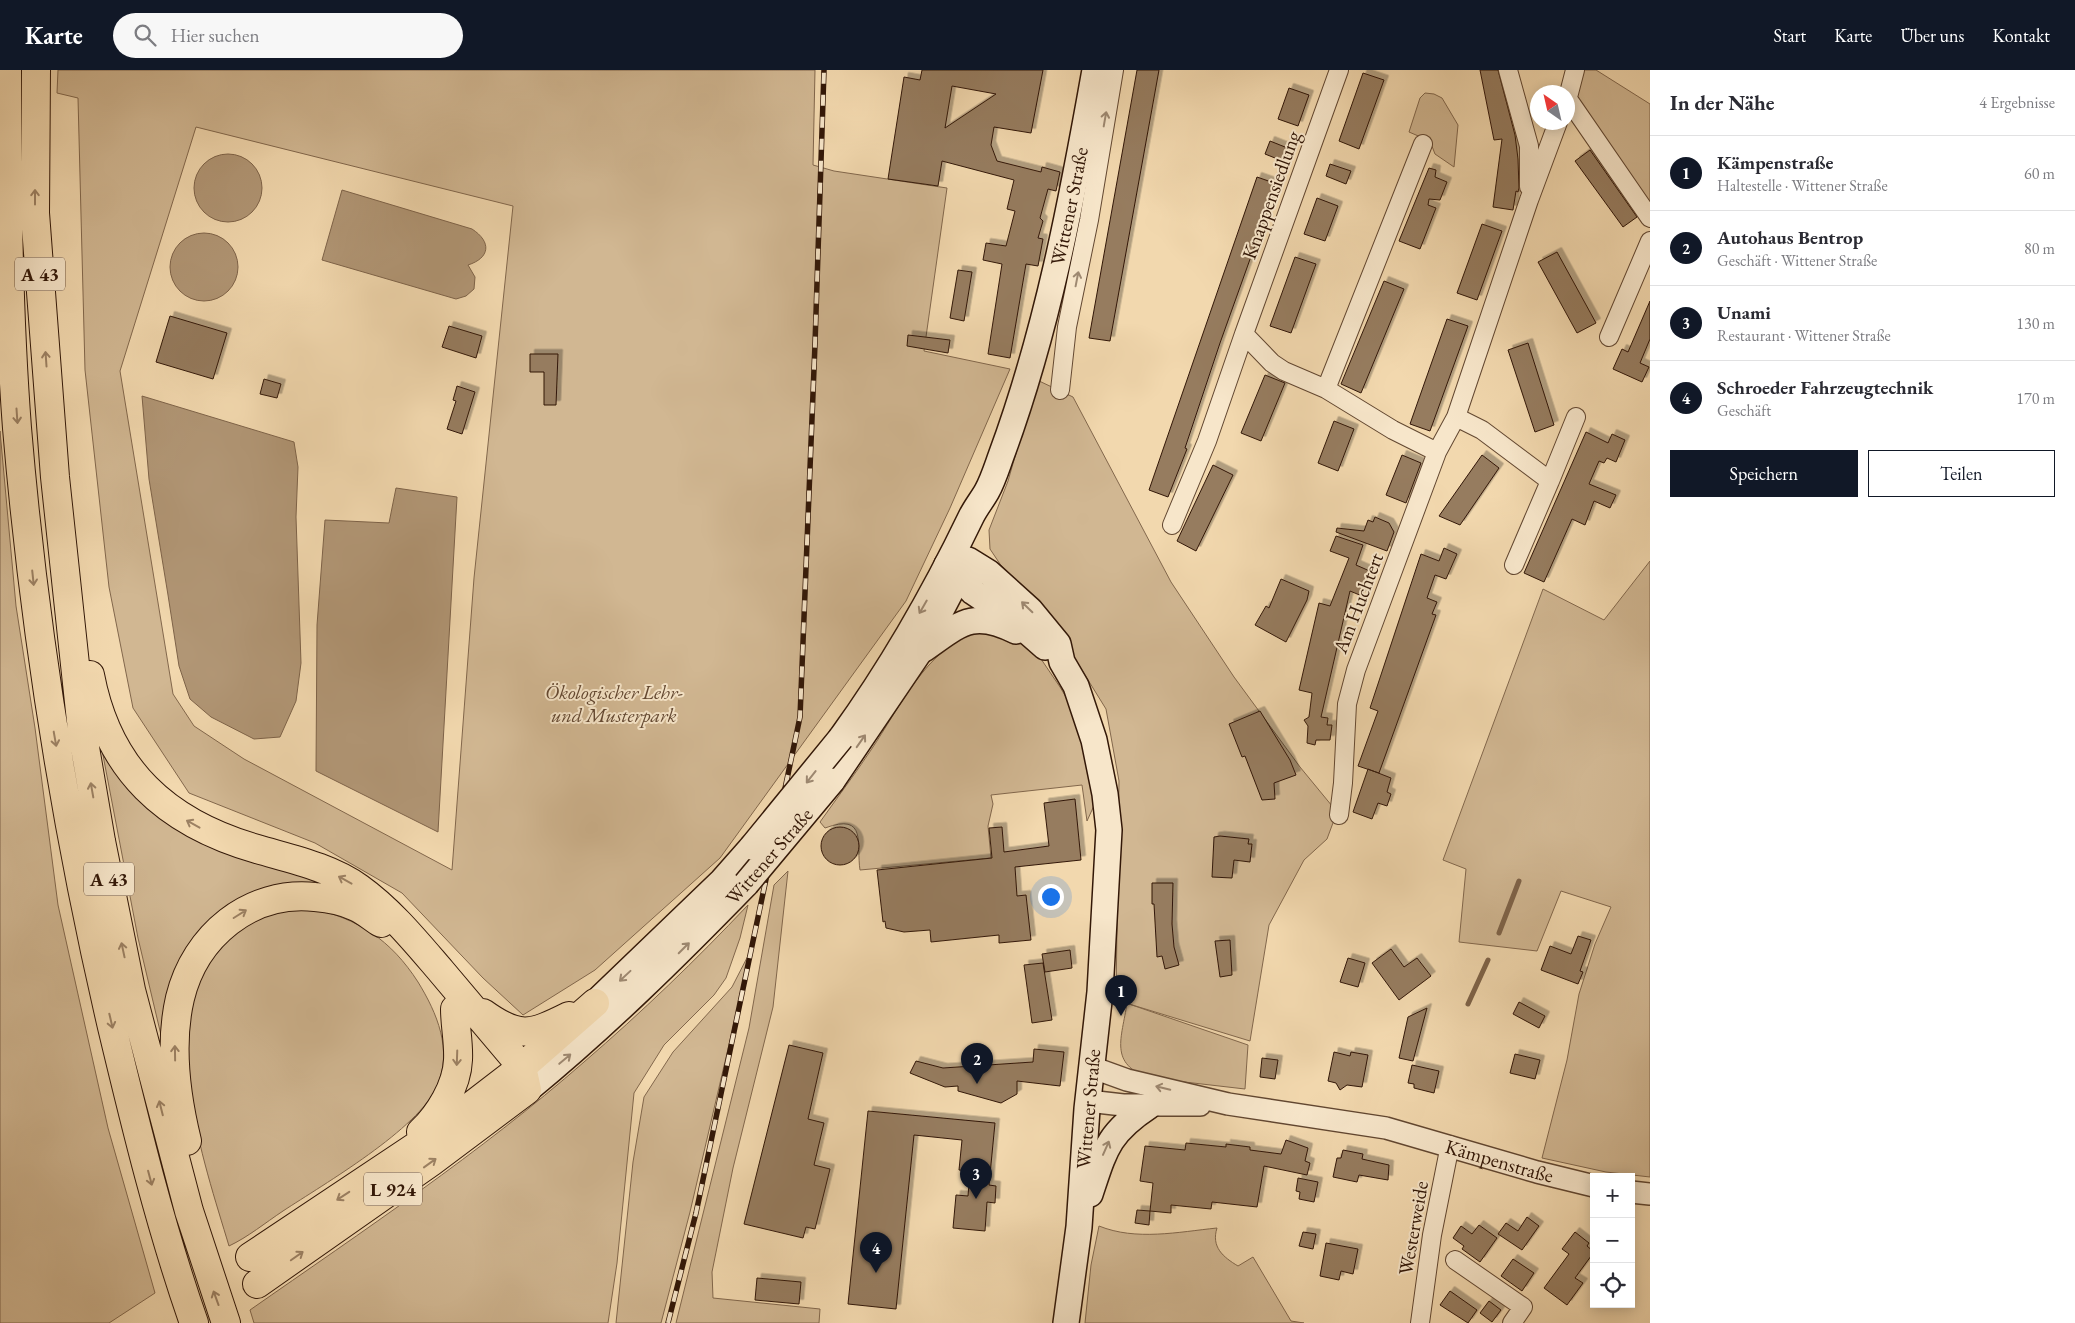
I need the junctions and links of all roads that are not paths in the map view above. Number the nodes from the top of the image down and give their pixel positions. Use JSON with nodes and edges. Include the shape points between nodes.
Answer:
{"nodes":[{"id":1,"x":7,"y":70,"type":"edge"},
{"id":2,"x":36,"y":70,"type":"edge"},
{"id":3,"x":1095,"y":70,"type":"edge"},
{"id":4,"x":1114,"y":70,"type":"edge"},
{"id":5,"x":1339,"y":70,"type":"edge"},
{"id":6,"x":1508,"y":70,"type":"edge"},
{"id":7,"x":1575,"y":70,"type":"edge"},
{"id":8,"x":1571,"y":85,"type":"edge"},
{"id":9,"x":1575,"y":108,"type":"edge"},
{"id":10,"x":1555,"y":130,"type":"edge"},
{"id":11,"x":1423,"y":144,"type":"dead end"},
{"id":12,"x":1529,"y":200,"type":"junction"},
{"id":13,"x":1650,"y":218,"type":"edge"},
{"id":14,"x":1650,"y":241,"type":"edge"},
{"id":15,"x":1067,"y":327,"type":"junction"},
{"id":16,"x":1244,"y":334,"type":"junction"},
{"id":17,"x":1609,"y":337,"type":"dead end"},
{"id":18,"x":1037,"y":342,"type":"junction"},
{"id":19,"x":1326,"y":389,"type":"junction"},
{"id":20,"x":1060,"y":390,"type":"dead end"},
{"id":21,"x":1456,"y":417,"type":"junction"},
{"id":22,"x":1576,"y":417,"type":"dead end"},
{"id":23,"x":1437,"y":452,"type":"junction"},
{"id":24,"x":55,"y":477,"type":"junction"},
{"id":25,"x":1550,"y":481,"type":"junction"},
{"id":26,"x":1172,"y":525,"type":"dead end"},
{"id":27,"x":1514,"y":565,"type":"dead end"},
{"id":28,"x":957,"y":567,"type":"junction"},
{"id":29,"x":1042,"y":644,"type":"junction"},
{"id":30,"x":918,"y":654,"type":"junction"},
{"id":31,"x":1062,"y":662,"type":"junction"},
{"id":32,"x":1339,"y":815,"type":"dead end"},
{"id":33,"x":595,"y":1003,"type":"junction"},
{"id":34,"x":461,"y":1005,"type":"junction"},
{"id":35,"x":1091,"y":1067,"type":"junction"},
{"id":36,"x":519,"y":1078,"type":"junction"},
{"id":37,"x":1088,"y":1101,"type":"junction"},
{"id":38,"x":1228,"y":1104,"type":"junction"},
{"id":39,"x":1149,"y":1106,"type":"junction"},
{"id":40,"x":1450,"y":1145,"type":"junction"},
{"id":41,"x":383,"y":1169,"type":"junction"},
{"id":42,"x":1590,"y":1185,"type":"edge"},
{"id":43,"x":1635,"y":1192,"type":"edge"},
{"id":44,"x":1650,"y":1194,"type":"edge"},
{"id":45,"x":1079,"y":1227,"type":"junction"},
{"id":46,"x":250,"y":1257,"type":"dead end"},
{"id":47,"x":1455,"y":1260,"type":"dead end"},
{"id":48,"x":176,"y":1273,"type":"junction"},
{"id":49,"x":207,"y":1273,"type":"junction"},
{"id":50,"x":257,"y":1284,"type":"dead end"},
{"id":51,"x":1422,"y":1322,"type":"edge"},
{"id":52,"x":186,"y":1323,"type":"edge"},
{"id":53,"x":194,"y":1323,"type":"edge"},
{"id":54,"x":226,"y":1323,"type":"edge"},
{"id":55,"x":1066,"y":1323,"type":"edge"},
{"id":56,"x":1512,"y":1323,"type":"edge"}],
"edges":[{"from":1,"to":48,"type":"highway","number":"A 43","one_way":true,"via":[[10,316],[17,429],[41,656],[100,975],[134,1122]]},
{"from":24,"to":2,"type":"highway","number":"A 43","one_way":true,"via":[[36,213]]},
{"from":3,"to":18,"type":"main road","name":"Wittener Straße","number":"L 924"},
{"from":15,"to":4,"type":"street","name":"Wittener Straße","one_way":true},
{"from":5,"to":16,"type":"street","name":"Knappensiedlung"},
{"from":6,"to":12,"type":"street","name":"Am Huchtert","via":[[1529,146]]},
{"from":7,"to":8,"type":"street"},
{"from":9,"to":13,"type":"street"},
{"from":10,"to":12,"type":"street","name":"Am Huchtert"},
{"from":11,"to":19,"type":"street"},
{"from":12,"to":21,"type":"street","name":"Am Huchtert"},
{"from":14,"to":17,"type":"street"},
{"from":15,"to":18,"type":"street"},
{"from":15,"to":20,"type":"street","name":"Wittener Straße"},
{"from":16,"to":19,"type":"street","via":[[1272,363]]},
{"from":16,"to":26,"type":"street","name":"Knappensiedlung","via":[[1207,441]]},
{"from":18,"to":28,"type":"main road","name":"Wittener Straße","number":"L 924","via":[[1002,455],[987,491],[987,509]]},
{"from":19,"to":23,"type":"street","via":[[1393,430]]},
{"from":21,"to":23,"type":"street","name":"Am Huchtert"},
{"from":21,"to":25,"type":"street","via":[[1482,430]]},
{"from":22,"to":25,"type":"street"},
{"from":23,"to":32,"type":"street","name":"Am Huchtert","via":[[1356,670],[1347,704]]},
{"from":34,"to":24,"type":"highway","one_way":true,"via":[[410,934],[358,887],[333,873],[210,833],[155,798],[130,769],[103,725],[94,695],[71,529]]},
{"from":49,"to":24,"type":"highway","number":"A 43","one_way":true,"via":[[131,990],[101,841],[82,730]]},
{"from":25,"to":27,"type":"street"},
{"from":28,"to":29,"type":"main road","name":"Wittener Straße","number":"L 924","via":[[973,592],[1013,619]]},
{"from":28,"to":30,"type":"main road","name":"Wittener Straße","number":"L 924"},
{"from":31,"to":28,"type":"main road","name":"Wittener Straße","number":"L 924","one_way":true,"via":[[1058,644],[1030,610],[989,573]]},
{"from":28,"to":33,"type":"main road","name":"Wittener Straße","number":"L 924","one_way":true,"bridge":true,"via":[[841,738],[752,847],[722,881]]},
{"from":29,"to":30,"type":"main road","number":"L 924","via":[[996,621],[982,620],[956,626]]},
{"from":29,"to":31,"type":"main road","name":"Wittener Straße","number":"L 924"},
{"from":36,"to":30,"type":"main road","name":"Wittener Straße","number":"L 924","one_way":true,"bridge":true,"via":[[588,1040],[746,884],[832,780]]},
{"from":31,"to":35,"type":"main road","name":"Wittener Straße","number":"L 924","via":[[1076,686],[1101,764],[1109,830],[1100,992]]},
{"from":33,"to":34,"type":"highway","via":[[543,1029],[524,1032],[503,1027]]},
{"from":33,"to":36,"type":"highway","number":"L 924"},
{"from":34,"to":36,"type":"highway"},
{"from":34,"to":41,"type":"highway","one_way":true,"via":[[458,1062],[452,1085],[426,1128]]},
{"from":49,"to":34,"type":"highway","one_way":true,"via":[[213,1239],[184,1128],[175,1057],[175,1025],[190,969],[212,936],[242,912],[272,900],[304,896],[355,906],[388,928]]},
{"from":35,"to":37,"type":"main road","name":"Wittener Straße","number":"L 924"},
{"from":38,"to":35,"type":"street","name":"Kämpenstraße","one_way":true,"via":[[1127,1080]]},
{"from":36,"to":41,"type":"highway","number":"L 924"},
{"from":50,"to":36,"type":"highway","number":"L 924","one_way":true,"via":[[431,1162]]},
{"from":37,"to":39,"type":"street","name":"Kämpenstraße"},
{"from":37,"to":45,"type":"main road","name":"Wittener Straße","number":"L 924"},
{"from":38,"to":39,"type":"street","name":"Kämpenstraße"},
{"from":38,"to":40,"type":"street","name":"Kämpenstraße","via":[[1386,1128]]},
{"from":45,"to":39,"type":"main road","one_way":true,"via":[[1110,1140],[1123,1125]]},
{"from":40,"to":42,"type":"street","name":"Kämpenstraße"},
{"from":40,"to":51,"type":"street","name":"Westerweide","via":[[1432,1235]]},
{"from":41,"to":46,"type":"highway","number":"L 924","one_way":true},
{"from":43,"to":44,"type":"street"},
{"from":45,"to":55,"type":"main road","name":"Wittener Straße","number":"L 924"},
{"from":47,"to":56,"type":"street","via":[[1523,1308]]},
{"from":48,"to":52,"type":"highway"},
{"from":48,"to":53,"type":"highway","number":"A 43"},
{"from":54,"to":49,"type":"highway","number":"A 43","one_way":true}]}
